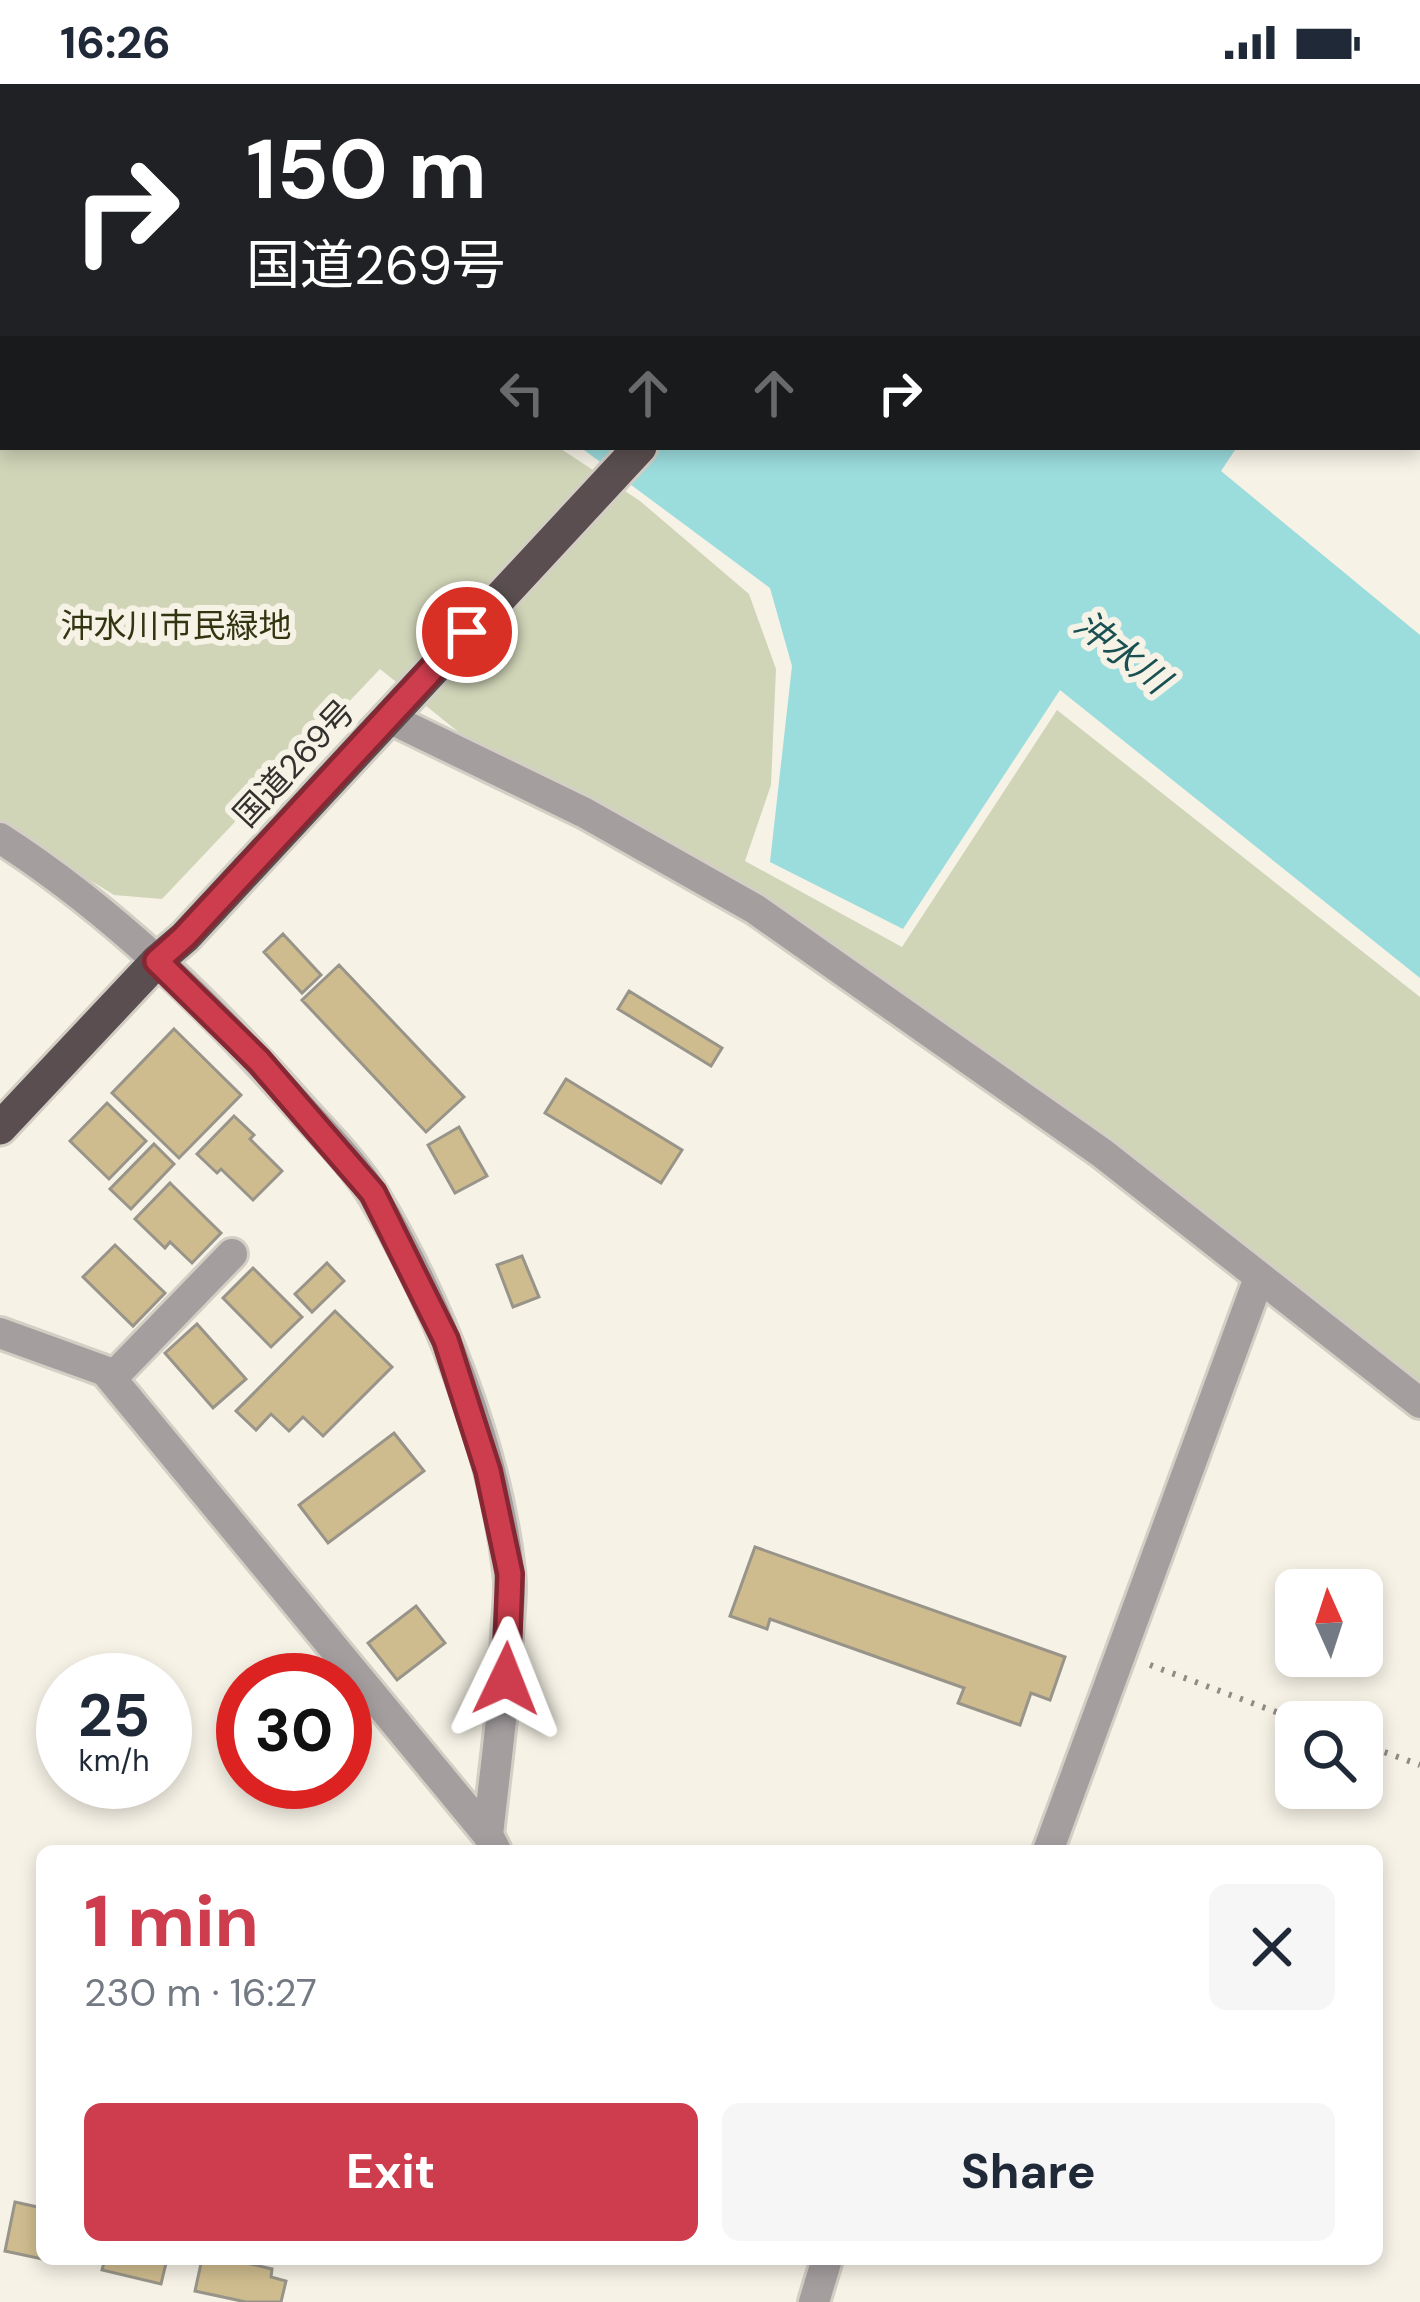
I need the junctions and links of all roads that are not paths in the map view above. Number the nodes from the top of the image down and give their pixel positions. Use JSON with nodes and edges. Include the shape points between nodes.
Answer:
{"nodes":[{"id":1,"x":637,"y":450,"type":"edge"},
{"id":2,"x":399,"y":706,"type":"junction"},
{"id":3,"x":0,"y":838,"type":"edge"},
{"id":4,"x":157,"y":961,"type":"junction"},
{"id":5,"x":0,"y":1128,"type":"edge"},
{"id":6,"x":232,"y":1254,"type":"dead end"},
{"id":7,"x":1259,"y":1277,"type":"junction"},
{"id":8,"x":0,"y":1333,"type":"edge"},
{"id":9,"x":112,"y":1378,"type":"junction"},
{"id":10,"x":1420,"y":1402,"type":"edge"},
{"id":11,"x":492,"y":1843,"type":"edge"},
{"id":12,"x":1050,"y":1845,"type":"edge"},
{"id":13,"x":825,"y":2265,"type":"edge"},
{"id":14,"x":814,"y":2302,"type":"edge"}],
"edges":[{"from":1,"to":2,"type":"highway","name":"国道269号"},
{"from":2,"to":4,"type":"highway","name":"国道269号"},
{"from":2,"to":7,"type":"street","via":[[755,908],[1084,1141]]},
{"from":3,"to":4,"type":"street"},
{"from":4,"to":5,"type":"highway","name":"国道269号"},
{"from":4,"to":11,"type":"street","via":[[259,1061],[373,1193],[446,1340],[510,1574]]},
{"from":6,"to":9,"type":"street"},
{"from":7,"to":10,"type":"street"},
{"from":7,"to":12,"type":"street"},
{"from":8,"to":9,"type":"street"},
{"from":9,"to":11,"type":"street"},
{"from":13,"to":14,"type":"street"}]}
